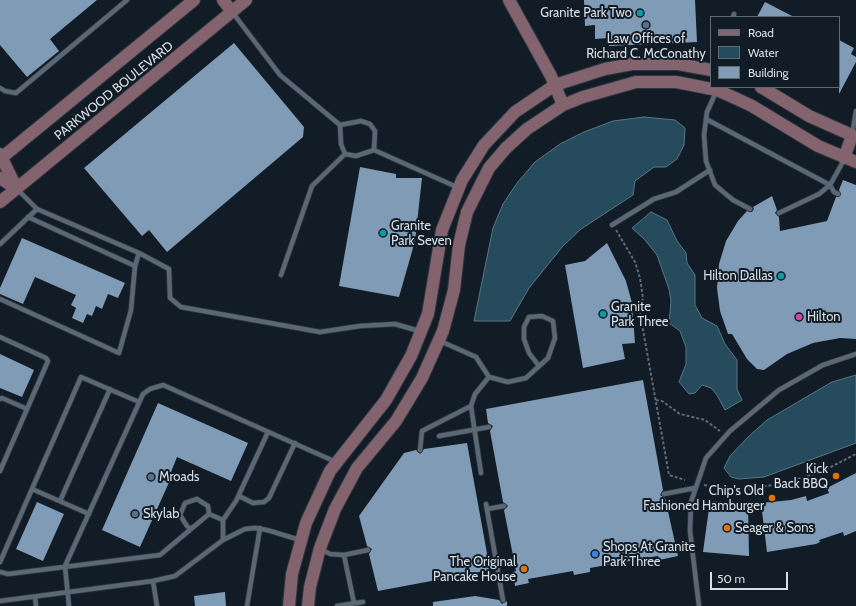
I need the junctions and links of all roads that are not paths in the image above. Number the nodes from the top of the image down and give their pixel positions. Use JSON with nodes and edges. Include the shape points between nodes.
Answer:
{"nodes":[{"id":1,"x":127,"y":0,"type":"edge"},
{"id":2,"x":194,"y":0,"type":"edge"},
{"id":3,"x":223,"y":0,"type":"edge"},
{"id":4,"x":246,"y":0,"type":"edge"},
{"id":5,"x":509,"y":0,"type":"edge"},
{"id":6,"x":232,"y":12,"type":"junction"},
{"id":7,"x":710,"y":70,"type":"edge"},
{"id":8,"x":555,"y":85,"type":"junction"},
{"id":9,"x":710,"y":87,"type":"edge"},
{"id":10,"x":0,"y":88,"type":"edge"},
{"id":11,"x":717,"y":88,"type":"edge"},
{"id":12,"x":763,"y":88,"type":"edge"},
{"id":13,"x":563,"y":105,"type":"junction"},
{"id":14,"x":856,"y":111,"type":"edge"},
{"id":15,"x":706,"y":118,"type":"junction"},
{"id":16,"x":340,"y":125,"type":"junction"},
{"id":17,"x":854,"y":137,"type":"edge"},
{"id":18,"x":374,"y":150,"type":"junction"},
{"id":19,"x":345,"y":154,"type":"junction"},
{"id":20,"x":1,"y":156,"type":"edge"},
{"id":21,"x":850,"y":160,"type":"edge"},
{"id":22,"x":710,"y":170,"type":"junction"},
{"id":23,"x":0,"y":178,"type":"edge"},
{"id":24,"x":830,"y":185,"type":"junction"},
{"id":25,"x":458,"y":188,"type":"junction"},
{"id":26,"x":17,"y":189,"type":"junction"},
{"id":27,"x":838,"y":194,"type":"dead end"},
{"id":28,"x":0,"y":202,"type":"edge"},
{"id":29,"x":37,"y":209,"type":"junction"},
{"id":30,"x":750,"y":209,"type":"dead end"},
{"id":31,"x":778,"y":214,"type":"dead end"},
{"id":32,"x":28,"y":217,"type":"junction"},
{"id":33,"x":612,"y":225,"type":"road end"},
{"id":34,"x":0,"y":244,"type":"edge"},
{"id":35,"x":139,"y":253,"type":"junction"},
{"id":36,"x":135,"y":266,"type":"junction"},
{"id":37,"x":281,"y":275,"type":"dead end"},
{"id":38,"x":0,"y":299,"type":"edge"},
{"id":39,"x":421,"y":331,"type":"junction"},
{"id":40,"x":0,"y":337,"type":"edge"},
{"id":41,"x":439,"y":340,"type":"junction"},
{"id":42,"x":856,"y":354,"type":"edge"},
{"id":43,"x":539,"y":366,"type":"junction"},
{"id":44,"x":489,"y":377,"type":"junction"},
{"id":45,"x":110,"y":389,"type":"junction"},
{"id":46,"x":0,"y":399,"type":"edge"},
{"id":47,"x":139,"y":402,"type":"junction"},
{"id":48,"x":470,"y":406,"type":"junction"},
{"id":49,"x":27,"y":409,"type":"junction"},
{"id":50,"x":489,"y":427,"type":"dead end"},
{"id":51,"x":473,"y":430,"type":"junction"},
{"id":52,"x":268,"y":432,"type":"junction"},
{"id":53,"x":439,"y":436,"type":"dead end"},
{"id":54,"x":295,"y":444,"type":"junction"},
{"id":55,"x":420,"y":450,"type":"dead end"},
{"id":56,"x":337,"y":462,"type":"junction"},
{"id":57,"x":0,"y":471,"type":"edge"},
{"id":58,"x":481,"y":473,"type":"dead end"},
{"id":59,"x":695,"y":488,"type":"junction"},
{"id":60,"x":32,"y":489,"type":"junction"},
{"id":61,"x":664,"y":494,"type":"dead end"},
{"id":62,"x":239,"y":496,"type":"junction"},
{"id":63,"x":60,"y":501,"type":"junction"},
{"id":64,"x":504,"y":506,"type":"dead end"},
{"id":65,"x":89,"y":514,"type":"junction"},
{"id":66,"x":210,"y":514,"type":"junction"},
{"id":67,"x":223,"y":520,"type":"junction"},
{"id":68,"x":260,"y":528,"type":"junction"},
{"id":69,"x":191,"y":529,"type":"junction"},
{"id":70,"x":223,"y":540,"type":"junction"},
{"id":71,"x":301,"y":540,"type":"junction"},
{"id":72,"x":320,"y":548,"type":"junction"},
{"id":73,"x":368,"y":550,"type":"dead end"},
{"id":74,"x":344,"y":555,"type":"junction"},
{"id":75,"x":0,"y":562,"type":"edge"},
{"id":76,"x":65,"y":566,"type":"junction"},
{"id":77,"x":0,"y":572,"type":"edge"},
{"id":78,"x":154,"y":581,"type":"junction"},
{"id":79,"x":68,"y":594,"type":"junction"},
{"id":80,"x":35,"y":597,"type":"junction"},
{"id":81,"x":503,"y":600,"type":"dead end"},
{"id":82,"x":363,"y":602,"type":"dead end"},
{"id":83,"x":4,"y":603,"type":"edge"},
{"id":84,"x":354,"y":603,"type":"junction"},
{"id":85,"x":36,"y":606,"type":"edge"},
{"id":86,"x":69,"y":606,"type":"edge"},
{"id":87,"x":157,"y":606,"type":"edge"},
{"id":88,"x":247,"y":606,"type":"edge"},
{"id":89,"x":289,"y":606,"type":"edge"},
{"id":90,"x":308,"y":606,"type":"edge"},
{"id":91,"x":337,"y":606,"type":"edge"},
{"id":92,"x":699,"y":606,"type":"edge"}],
"edges":[{"from":1,"to":10,"type":"lane","via":[[16,93]]},
{"from":2,"to":20,"type":"street","name":"PARKWOOD BOULEVARD"},
{"from":3,"to":6,"type":"street"},
{"from":4,"to":6,"type":"street","name":"PARKWOOD BOULEVARD"},
{"from":5,"to":8,"type":"street"},
{"from":6,"to":16,"type":"lane","via":[[280,75]]},
{"from":6,"to":26,"type":"street","name":"PARKWOOD BOULEVARD"},
{"from":7,"to":8,"type":"street","via":[[678,64],[632,64],[605,69]]},
{"from":8,"to":13,"type":"street"},
{"from":8,"to":25,"type":"street","via":[[515,112],[484,145]]},
{"from":9,"to":13,"type":"street","via":[[676,82],[636,82]]},
{"from":11,"to":15,"type":"lane"},
{"from":11,"to":21,"type":"street","via":[[818,146]]},
{"from":12,"to":17,"type":"street","via":[[809,116]]},
{"from":13,"to":41,"type":"street","via":[[527,129],[489,168],[467,212],[454,290]]},
{"from":14,"to":17,"type":"lane"},
{"from":15,"to":22,"type":"lane","via":[[704,135],[706,161]]},
{"from":15,"to":24,"type":"lane"},
{"from":16,"to":18,"type":"lane","via":[[361,121],[370,124],[375,131]]},
{"from":16,"to":19,"type":"lane","via":[[341,144]]},
{"from":17,"to":21,"type":"street"},
{"from":18,"to":19,"type":"lane","via":[[356,156]]},
{"from":18,"to":25,"type":"lane"},
{"from":19,"to":37,"type":"lane","via":[[312,186]]},
{"from":20,"to":26,"type":"street"},
{"from":21,"to":24,"type":"lane"},
{"from":22,"to":30,"type":"lane","via":[[715,185],[733,200]]},
{"from":22,"to":33,"type":"lane","via":[[676,192],[654,199]]},
{"from":23,"to":26,"type":"street"},
{"from":24,"to":27,"type":"lane"},
{"from":24,"to":31,"type":"lane","via":[[818,194]]},
{"from":25,"to":39,"type":"street","via":[[442,230],[428,314]]},
{"from":26,"to":28,"type":"street","name":"PARKWOOD BOULEVARD"},
{"from":26,"to":29,"type":"lane"},
{"from":29,"to":32,"type":"lane"},
{"from":29,"to":35,"type":"lane"},
{"from":32,"to":34,"type":"lane"},
{"from":32,"to":36,"type":"lane"},
{"from":35,"to":36,"type":"lane"},
{"from":35,"to":39,"type":"lane","via":[[169,269],[170,298],[181,307],[320,332],[395,324]]},
{"from":36,"to":38,"type":"lane","via":[[131,310],[119,353]]},
{"from":39,"to":41,"type":"street"},
{"from":39,"to":56,"type":"street","via":[[411,356],[386,400]]},
{"from":40,"to":49,"type":"lane","via":[[46,358],[48,362]]},
{"from":41,"to":44,"type":"lane","via":[[476,357]]},
{"from":41,"to":72,"type":"street","via":[[422,378],[396,421],[357,468],[335,509]]},
{"from":42,"to":59,"type":"lane","via":[[823,365],[779,390],[725,436],[706,458]]},
{"from":43,"to":43,"type":"lane","via":[[548,358],[555,338],[554,321],[542,316],[529,317],[524,327],[524,340]]},
{"from":43,"to":44,"type":"lane","via":[[526,378],[508,382]]},
{"from":44,"to":48,"type":"lane","via":[[475,394]]},
{"from":45,"to":47,"type":"lane"},
{"from":45,"to":60,"type":"lane","via":[[81,377]]},
{"from":45,"to":63,"type":"lane"},
{"from":46,"to":49,"type":"lane"},
{"from":47,"to":52,"type":"lane","via":[[143,394],[150,389],[163,385]]},
{"from":47,"to":65,"type":"lane"},
{"from":48,"to":51,"type":"lane"},
{"from":48,"to":55,"type":"lane","via":[[422,431]]},
{"from":49,"to":57,"type":"lane"},
{"from":50,"to":51,"type":"lane"},
{"from":51,"to":53,"type":"lane"},
{"from":51,"to":58,"type":"lane"},
{"from":52,"to":54,"type":"lane"},
{"from":52,"to":62,"type":"lane"},
{"from":54,"to":56,"type":"lane"},
{"from":54,"to":62,"type":"lane","via":[[269,498],[264,502],[254,503]]},
{"from":56,"to":71,"type":"street","via":[[330,471]]},
{"from":59,"to":61,"type":"lane"},
{"from":59,"to":92,"type":"lane","via":[[691,502],[690,531]]},
{"from":60,"to":63,"type":"lane"},
{"from":60,"to":75,"type":"lane"},
{"from":62,"to":67,"type":"lane"},
{"from":63,"to":65,"type":"lane"},
{"from":64,"to":81,"type":"lane","via":[[486,506]]},
{"from":65,"to":76,"type":"lane"},
{"from":66,"to":67,"type":"lane"},
{"from":66,"to":69,"type":"lane"},
{"from":66,"to":69,"type":"lane","via":[[208,506],[197,499],[185,503],[180,515]]},
{"from":67,"to":70,"type":"lane"},
{"from":68,"to":70,"type":"lane","via":[[245,529]]},
{"from":68,"to":71,"type":"lane"},
{"from":68,"to":88,"type":"lane"},
{"from":69,"to":76,"type":"lane","via":[[160,555]]},
{"from":70,"to":78,"type":"lane","via":[[175,576]]},
{"from":71,"to":72,"type":"street"},
{"from":71,"to":89,"type":"street","via":[[292,574]]},
{"from":72,"to":74,"type":"lane","via":[[330,554]]},
{"from":72,"to":90,"type":"street"},
{"from":73,"to":74,"type":"lane"},
{"from":74,"to":84,"type":"lane"},
{"from":76,"to":77,"type":"lane","via":[[8,574]]},
{"from":76,"to":79,"type":"lane"},
{"from":78,"to":79,"type":"lane"},
{"from":78,"to":87,"type":"lane"},
{"from":79,"to":80,"type":"lane"},
{"from":79,"to":86,"type":"lane"},
{"from":80,"to":83,"type":"lane"},
{"from":80,"to":85,"type":"lane"},
{"from":82,"to":84,"type":"lane"},
{"from":84,"to":91,"type":"lane"}]}
